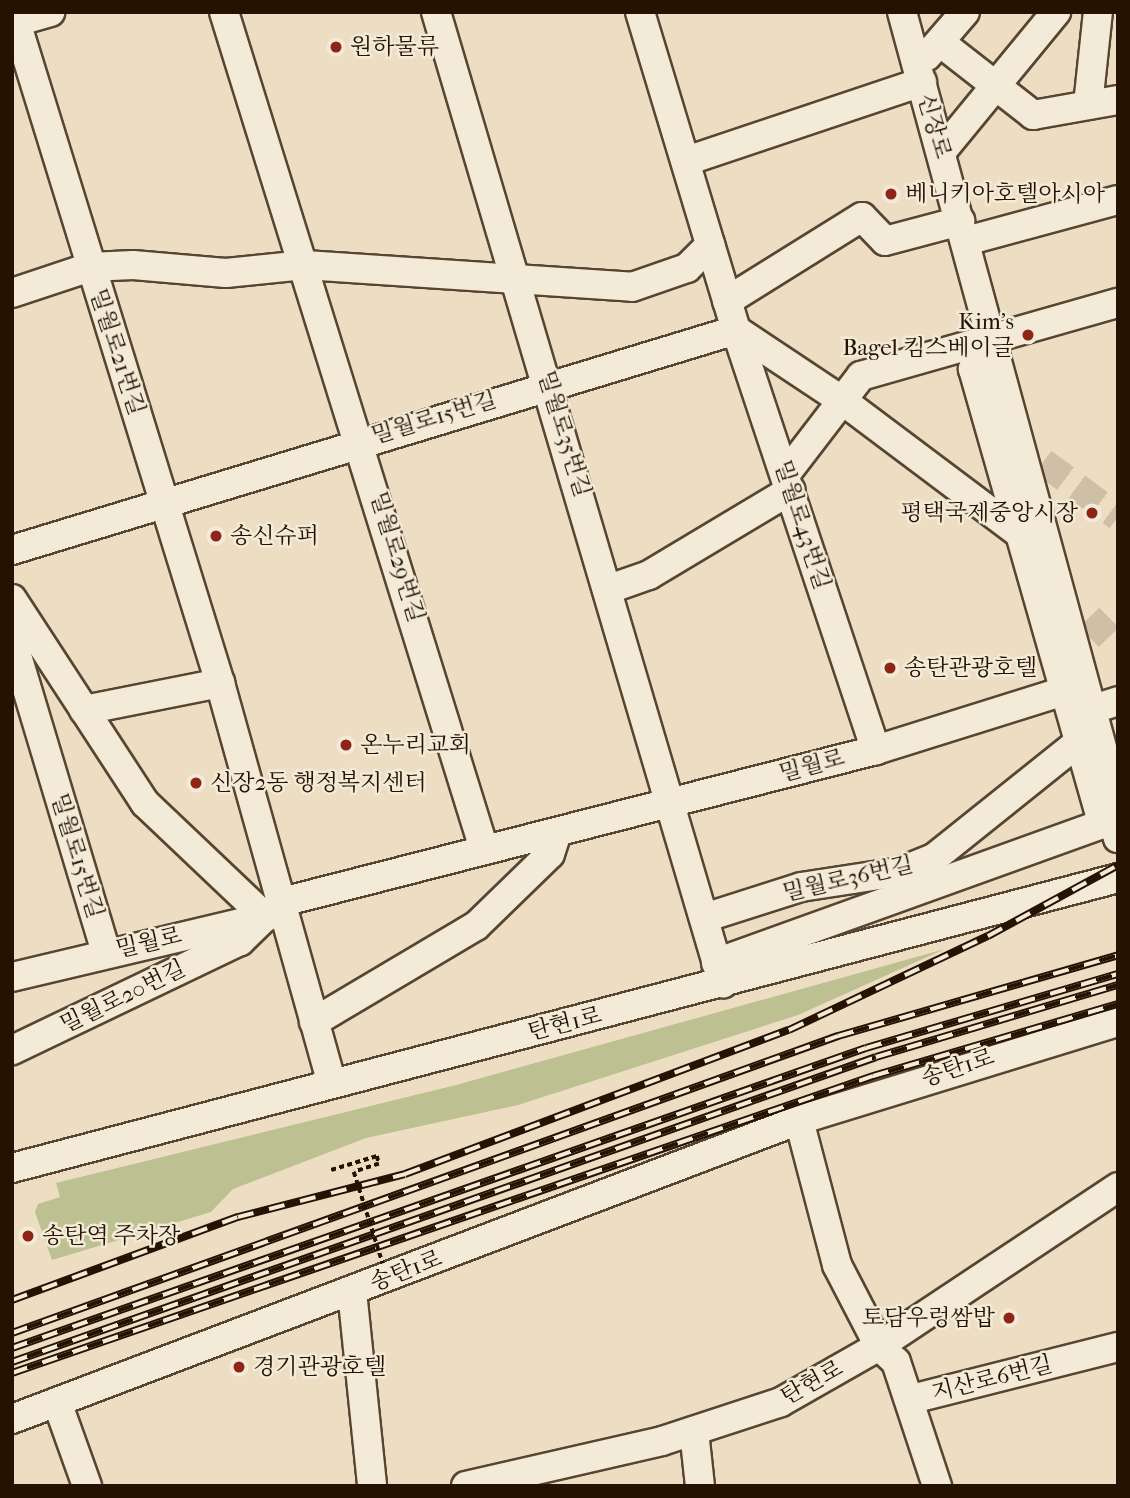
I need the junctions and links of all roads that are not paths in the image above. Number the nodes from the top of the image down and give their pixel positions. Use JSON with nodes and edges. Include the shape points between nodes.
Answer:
{"nodes":[{"id":1,"x":50,"y":12,"type":"edge"},
{"id":2,"x":225,"y":12,"type":"edge"},
{"id":3,"x":436,"y":12,"type":"edge"},
{"id":4,"x":640,"y":12,"type":"edge"},
{"id":5,"x":902,"y":12,"type":"edge"},
{"id":6,"x":965,"y":12,"type":"edge"},
{"id":7,"x":1056,"y":12,"type":"edge"},
{"id":8,"x":1098,"y":12,"type":"edge"},
{"id":9,"x":14,"y":22,"type":"edge"},
{"id":10,"x":941,"y":43,"type":"junction"},
{"id":11,"x":920,"y":74,"type":"junction"},
{"id":12,"x":993,"y":86,"type":"junction"},
{"id":13,"x":1118,"y":100,"type":"edge"},
{"id":14,"x":1088,"y":105,"type":"junction"},
{"id":15,"x":942,"y":151,"type":"junction"},
{"id":16,"x":686,"y":161,"type":"junction"},
{"id":17,"x":1118,"y":200,"type":"edge"},
{"id":18,"x":963,"y":231,"type":"junction"},
{"id":19,"x":710,"y":245,"type":"junction"},
{"id":20,"x":304,"y":265,"type":"junction"},
{"id":21,"x":90,"y":267,"type":"junction"},
{"id":22,"x":516,"y":280,"type":"junction"},
{"id":23,"x":12,"y":293,"type":"edge"},
{"id":24,"x":727,"y":301,"type":"junction"},
{"id":25,"x":1118,"y":303,"type":"edge"},
{"id":26,"x":736,"y":330,"type":"junction"},
{"id":27,"x":990,"y":335,"type":"junction"},
{"id":28,"x":549,"y":383,"type":"junction"},
{"id":29,"x":843,"y":401,"type":"junction"},
{"id":30,"x":362,"y":440,"type":"junction"},
{"id":31,"x":788,"y":483,"type":"junction"},
{"id":32,"x":166,"y":502,"type":"junction"},
{"id":33,"x":1020,"y":534,"type":"junction"},
{"id":34,"x":12,"y":550,"type":"edge"},
{"id":35,"x":609,"y":589,"type":"junction"},
{"id":36,"x":12,"y":599,"type":"edge"},
{"id":37,"x":12,"y":639,"type":"edge"},
{"id":38,"x":220,"y":682,"type":"junction"},
{"id":39,"x":1064,"y":691,"type":"junction"},
{"id":40,"x":1112,"y":703,"type":"edge"},
{"id":41,"x":84,"y":710,"type":"junction"},
{"id":42,"x":1080,"y":741,"type":"junction"},
{"id":43,"x":876,"y":750,"type":"junction"},
{"id":44,"x":1118,"y":750,"type":"edge"},
{"id":45,"x":673,"y":803,"type":"junction"},
{"id":46,"x":1113,"y":823,"type":"edge"},
{"id":47,"x":557,"y":833,"type":"junction"},
{"id":48,"x":484,"y":849,"type":"junction"},
{"id":49,"x":1118,"y":878,"type":"edge"},
{"id":50,"x":273,"y":909,"type":"junction"},
{"id":51,"x":704,"y":918,"type":"junction"},
{"id":52,"x":106,"y":952,"type":"junction"},
{"id":53,"x":720,"y":973,"type":"junction"},
{"id":54,"x":12,"y":977,"type":"edge"},
{"id":55,"x":314,"y":1022,"type":"junction"},
{"id":56,"x":1118,"y":1022,"type":"edge"},
{"id":57,"x":12,"y":1050,"type":"edge"},
{"id":58,"x":332,"y":1084,"type":"junction"},
{"id":59,"x":799,"y":1120,"type":"junction"},
{"id":60,"x":12,"y":1168,"type":"edge"},
{"id":61,"x":1118,"y":1187,"type":"edge"},
{"id":62,"x":352,"y":1292,"type":"junction"},
{"id":63,"x":879,"y":1346,"type":"junction"},
{"id":64,"x":1118,"y":1347,"type":"edge"},
{"id":65,"x":912,"y":1399,"type":"junction"},
{"id":66,"x":57,"y":1402,"type":"junction"},
{"id":67,"x":12,"y":1419,"type":"edge"},
{"id":68,"x":694,"y":1431,"type":"junction"},
{"id":69,"x":511,"y":1481,"type":"edge"},
{"id":70,"x":87,"y":1486,"type":"edge"},
{"id":71,"x":372,"y":1486,"type":"edge"},
{"id":72,"x":466,"y":1486,"type":"edge"},
{"id":73,"x":700,"y":1486,"type":"edge"},
{"id":74,"x":937,"y":1486,"type":"edge"}],
"edges":[{"from":1,"to":9,"type":"street"},
{"from":2,"to":20,"type":"street","name":"밀월로29번길"},
{"from":3,"to":22,"type":"street","name":"밀월로35번길"},
{"from":4,"to":16,"type":"street","name":"밀월로43번길"},
{"from":5,"to":11,"type":"street","name":"신장로"},
{"from":6,"to":10,"type":"street"},
{"from":7,"to":12,"type":"street"},
{"from":8,"to":14,"type":"street"},
{"from":9,"to":21,"type":"street","name":"밀월로21번길"},
{"from":10,"to":11,"type":"street"},
{"from":10,"to":12,"type":"street"},
{"from":11,"to":15,"type":"street","name":"신장로"},
{"from":11,"to":16,"type":"street"},
{"from":12,"to":14,"type":"street","via":[[1033,115]]},
{"from":12,"to":15,"type":"street"},
{"from":13,"to":14,"type":"street"},
{"from":15,"to":18,"type":"street","name":"신장로"},
{"from":16,"to":19,"type":"street","name":"밀월로43번길"},
{"from":17,"to":18,"type":"street"},
{"from":18,"to":24,"type":"street","via":[[885,241],[862,216]]},
{"from":18,"to":27,"type":"street","name":"신장로"},
{"from":19,"to":22,"type":"street","via":[[687,268],[632,287]]},
{"from":19,"to":24,"type":"street","name":"밀월로43번길"},
{"from":20,"to":21,"type":"street","via":[[226,272]]},
{"from":20,"to":22,"type":"street"},
{"from":20,"to":30,"type":"street","name":"밀월로29번길"},
{"from":21,"to":23,"type":"street"},
{"from":21,"to":32,"type":"street","name":"밀월로21번길"},
{"from":22,"to":28,"type":"street","name":"밀월로35번길"},
{"from":24,"to":26,"type":"street","name":"밀월로43번길"},
{"from":25,"to":27,"type":"street"},
{"from":26,"to":28,"type":"street","name":"밀월로15번길"},
{"from":26,"to":29,"type":"street"},
{"from":26,"to":31,"type":"street","name":"밀월로43번길"},
{"from":27,"to":29,"type":"street","via":[[861,376]]},
{"from":27,"to":33,"type":"street","via":[[973,369]]},
{"from":27,"to":40,"type":"street","via":[[1012,356]]},
{"from":27,"to":46,"type":"street","name":"신장로"},
{"from":28,"to":30,"type":"street","name":"밀월로15번길"},
{"from":28,"to":35,"type":"street","name":"밀월로35번길"},
{"from":29,"to":31,"type":"street"},
{"from":29,"to":33,"type":"street"},
{"from":30,"to":32,"type":"street","name":"밀월로15번길"},
{"from":30,"to":48,"type":"street","name":"밀월로29번길"},
{"from":31,"to":35,"type":"street","via":[[649,575]]},
{"from":31,"to":43,"type":"street","name":"밀월로43번길"},
{"from":32,"to":34,"type":"street","name":"밀월로15번길"},
{"from":32,"to":38,"type":"street","name":"밀월로21번길"},
{"from":33,"to":39,"type":"street"},
{"from":35,"to":45,"type":"street","name":"밀월로35번길"},
{"from":36,"to":41,"type":"street"},
{"from":37,"to":52,"type":"street","name":"밀월로15번길"},
{"from":38,"to":41,"type":"street"},
{"from":38,"to":50,"type":"street","name":"밀월로21번길"},
{"from":39,"to":42,"type":"street"},
{"from":39,"to":43,"type":"street","name":"밀월로"},
{"from":40,"to":44,"type":"street"},
{"from":41,"to":50,"type":"street","via":[[145,803]]},
{"from":42,"to":46,"type":"street"},
{"from":42,"to":51,"type":"street","name":"밀월로36번길","via":[[934,858],[899,872],[801,887]]},
{"from":43,"to":45,"type":"street","name":"밀월로"},
{"from":45,"to":47,"type":"street","name":"밀월로"},
{"from":45,"to":51,"type":"street"},
{"from":46,"to":53,"type":"street"},
{"from":47,"to":48,"type":"street","name":"밀월로"},
{"from":47,"to":55,"type":"street","via":[[550,854],[476,926]]},
{"from":48,"to":50,"type":"street","name":"밀월로"},
{"from":49,"to":53,"type":"street","name":"탄현1로"},
{"from":50,"to":52,"type":"street","name":"밀월로"},
{"from":50,"to":55,"type":"street"},
{"from":50,"to":57,"type":"street","name":"밀월로20번길","via":[[240,941]]},
{"from":51,"to":53,"type":"street"},
{"from":52,"to":54,"type":"street","name":"밀월로"},
{"from":53,"to":58,"type":"street","name":"탄현1로"},
{"from":55,"to":58,"type":"street"},
{"from":56,"to":59,"type":"street","name":"송탄1로"},
{"from":58,"to":60,"type":"street","name":"탄현1로"},
{"from":59,"to":62,"type":"street","name":"송탄1로"},
{"from":59,"to":63,"type":"street","via":[[837,1265]]},
{"from":61,"to":63,"type":"street","name":"탄현로"},
{"from":62,"to":66,"type":"street","name":"송탄1로"},
{"from":62,"to":71,"type":"street"},
{"from":63,"to":65,"type":"street","via":[[896,1362]]},
{"from":63,"to":68,"type":"street","name":"탄현로","via":[[781,1402]]},
{"from":64,"to":65,"type":"street","name":"지산로6번길"},
{"from":65,"to":74,"type":"street","name":"지산로6번길"},
{"from":66,"to":67,"type":"street","name":"송탄1로"},
{"from":66,"to":70,"type":"street"},
{"from":68,"to":69,"type":"street","name":"탄현로"},
{"from":68,"to":73,"type":"street"},
{"from":69,"to":72,"type":"street","name":"탄현로"}]}
